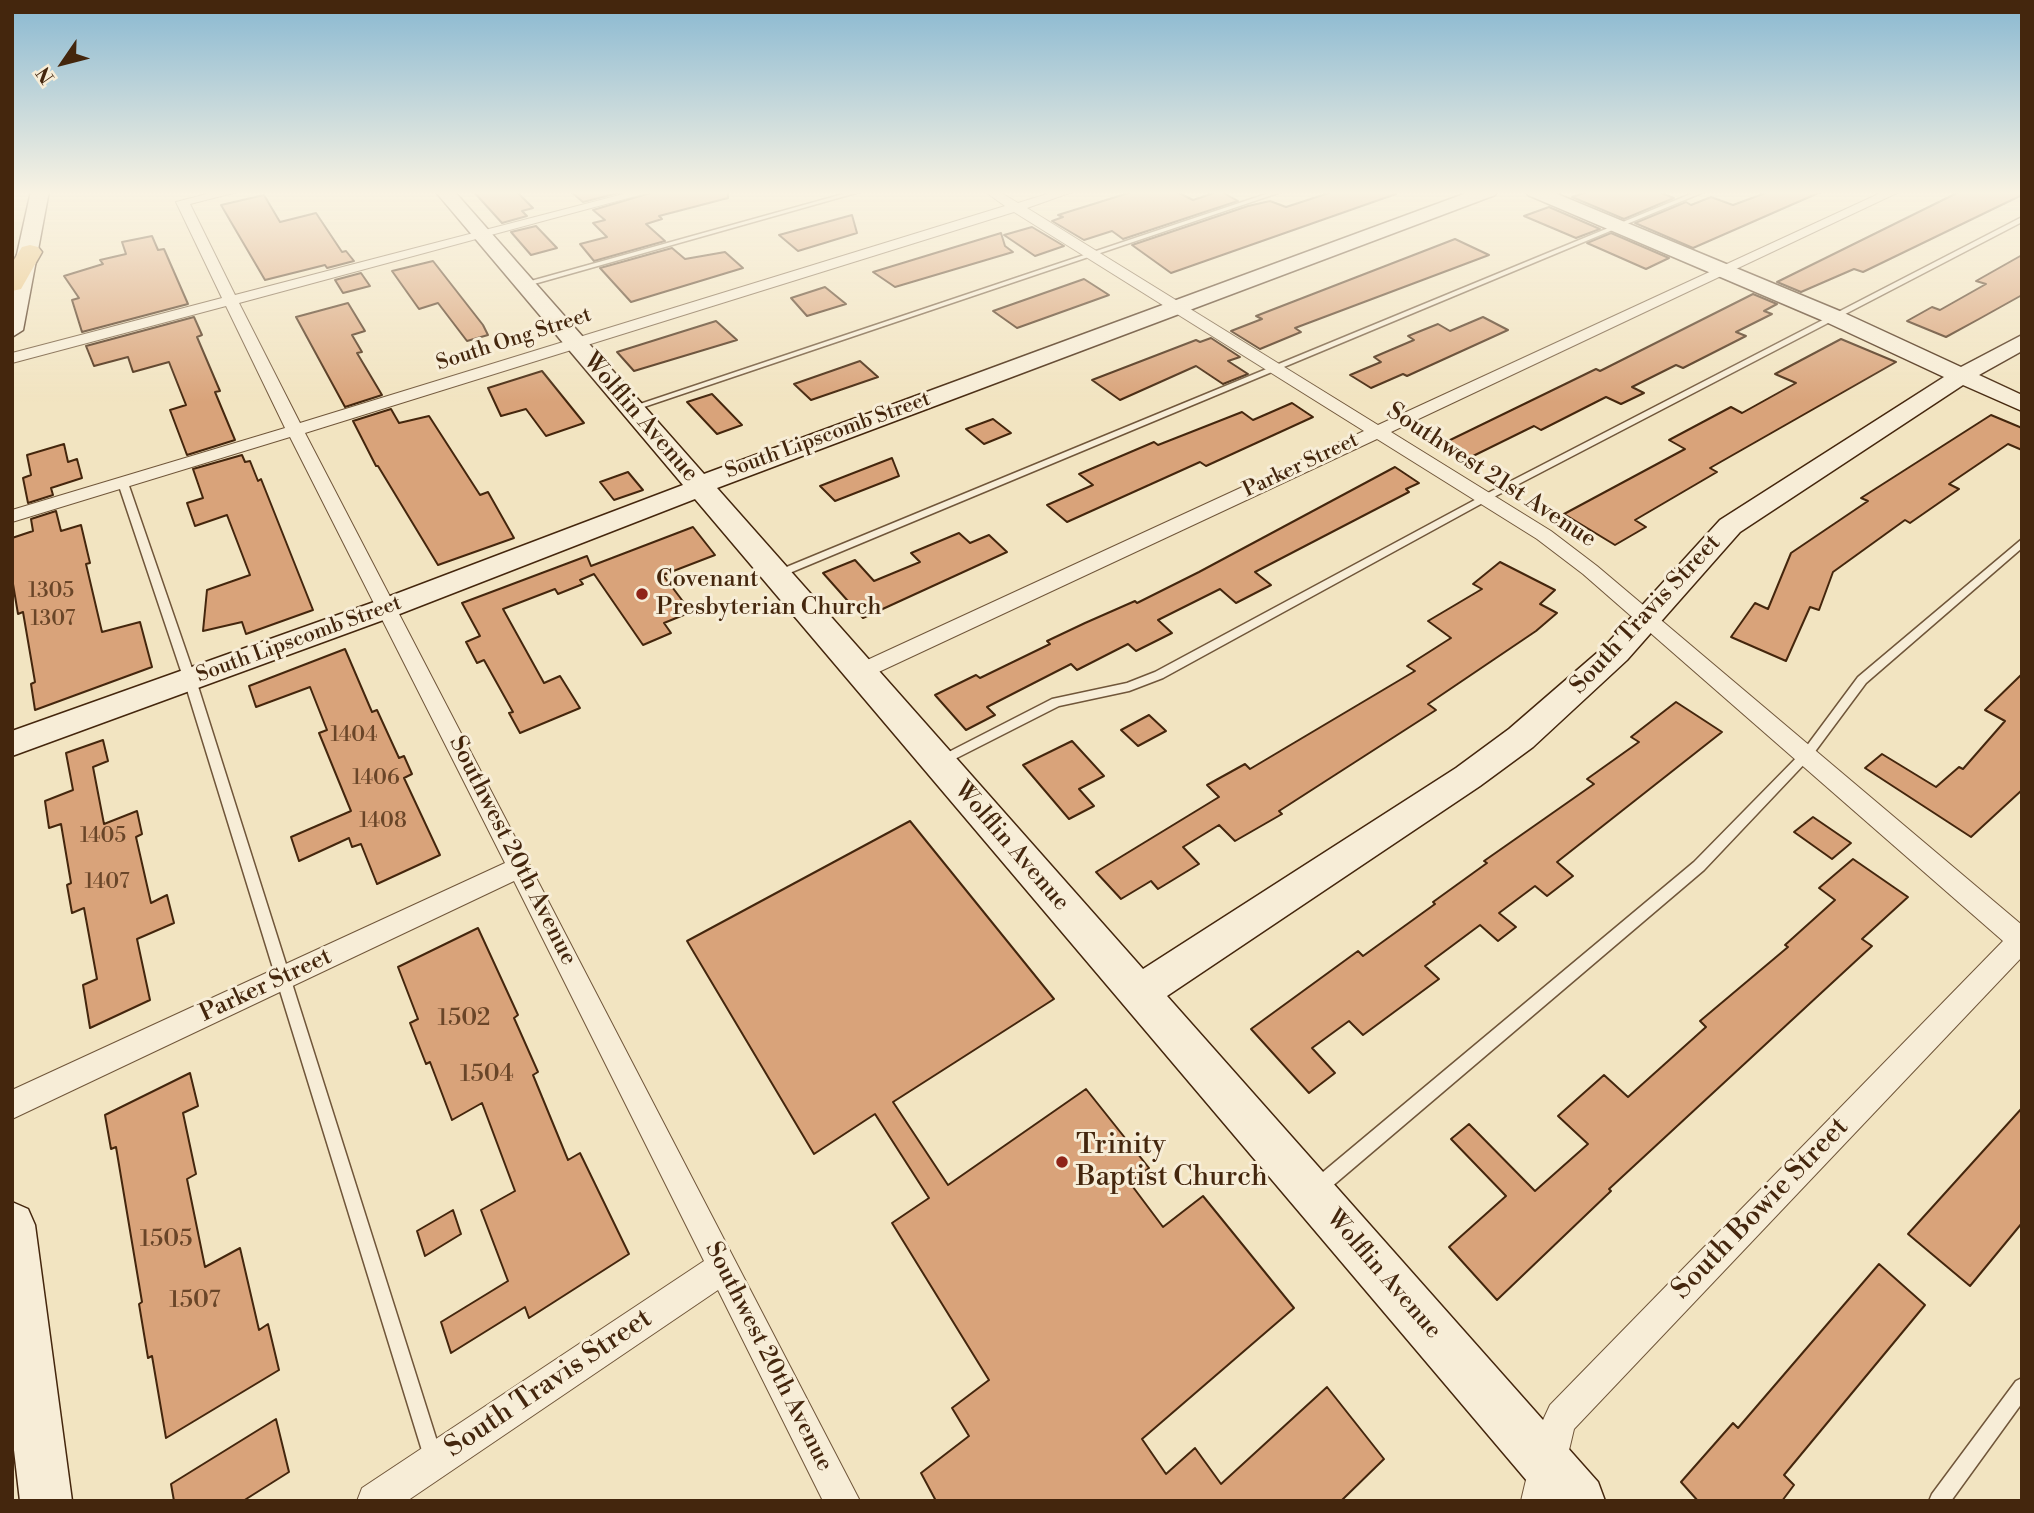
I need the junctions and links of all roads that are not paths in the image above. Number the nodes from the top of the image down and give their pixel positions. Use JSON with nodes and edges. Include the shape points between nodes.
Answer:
{"nodes":[{"id":1,"x":25,"y":262,"type":"edge"},
{"id":2,"x":28,"y":262,"type":"edge"},
{"id":3,"x":211,"y":262,"type":"edge"},
{"id":4,"x":382,"y":262,"type":"edge"},
{"id":5,"x":504,"y":262,"type":"edge"},
{"id":6,"x":605,"y":262,"type":"edge"},
{"id":7,"x":839,"y":262,"type":"edge"},
{"id":8,"x":1070,"y":262,"type":"edge"},
{"id":9,"x":1105,"y":262,"type":"edge"},
{"id":10,"x":1299,"y":262,"type":"edge"},
{"id":11,"x":1531,"y":262,"type":"edge"},
{"id":12,"x":1703,"y":262,"type":"edge"},
{"id":13,"x":1741,"y":262,"type":"edge"},
{"id":14,"x":1940,"y":262,"type":"edge"},
{"id":15,"x":1723,"y":270,"type":"junction"},
{"id":16,"x":12,"y":284,"type":"edge"},
{"id":17,"x":524,"y":284,"type":"junction"},
{"id":18,"x":231,"y":302,"type":"junction"},
{"id":19,"x":1177,"y":307,"type":"junction"},
{"id":20,"x":1833,"y":317,"type":"junction"},
{"id":21,"x":12,"y":330,"type":"edge"},
{"id":22,"x":2022,"y":342,"type":"edge"},
{"id":23,"x":576,"y":343,"type":"junction"},
{"id":24,"x":12,"y":358,"type":"edge"},
{"id":25,"x":1275,"y":367,"type":"junction"},
{"id":26,"x":1963,"y":375,"type":"junction"},
{"id":27,"x":2022,"y":404,"type":"edge"},
{"id":28,"x":632,"y":408,"type":"junction"},
{"id":29,"x":1378,"y":430,"type":"junction"},
{"id":30,"x":295,"y":431,"type":"junction"},
{"id":31,"x":123,"y":483,"type":"junction"},
{"id":32,"x":700,"y":486,"type":"junction"},
{"id":33,"x":1487,"y":497,"type":"junction"},
{"id":34,"x":12,"y":516,"type":"edge"},
{"id":35,"x":2022,"y":542,"type":"edge"},
{"id":36,"x":776,"y":575,"type":"junction"},
{"id":37,"x":387,"y":608,"type":"junction"},
{"id":38,"x":1646,"y":619,"type":"junction"},
{"id":39,"x":860,"y":672,"type":"junction"},
{"id":40,"x":190,"y":680,"type":"junction"},
{"id":41,"x":12,"y":744,"type":"edge"},
{"id":42,"x":1807,"y":754,"type":"junction"},
{"id":43,"x":938,"y":763,"type":"junction"},
{"id":44,"x":520,"y":867,"type":"junction"},
{"id":45,"x":2021,"y":939,"type":"edge"},
{"id":46,"x":283,"y":978,"type":"junction"},
{"id":47,"x":1138,"y":993,"type":"junction"},
{"id":48,"x":12,"y":1105,"type":"edge"},
{"id":49,"x":1312,"y":1193,"type":"junction"},
{"id":50,"x":12,"y":1225,"type":"edge"},
{"id":51,"x":722,"y":1268,"type":"junction"},
{"id":52,"x":2022,"y":1387,"type":"edge"},
{"id":53,"x":434,"y":1461,"type":"junction"},
{"id":54,"x":1548,"y":1464,"type":"junction"},
{"id":55,"x":46,"y":1501,"type":"edge"},
{"id":56,"x":375,"y":1501,"type":"edge"},
{"id":57,"x":842,"y":1501,"type":"edge"},
{"id":58,"x":1539,"y":1501,"type":"edge"},
{"id":59,"x":1579,"y":1501,"type":"edge"},
{"id":60,"x":1938,"y":1501,"type":"edge"}],
"edges":[{"from":1,"to":16,"type":"highway"},
{"from":2,"to":21,"type":"main road"},
{"from":3,"to":18,"type":"street","name":"Southwest 20th Avenue"},
{"from":4,"to":18,"type":"street"},
{"from":5,"to":17,"type":"main road","name":"Wolflin Avenue"},
{"from":6,"to":17,"type":"lane"},
{"from":7,"to":23,"type":"street","name":"South Ong Street"},
{"from":8,"to":28,"type":"lane"},
{"from":9,"to":19,"type":"street","name":"Southwest 21st Avenue"},
{"from":10,"to":19,"type":"main road","name":"South Lipscomb Street"},
{"from":11,"to":25,"type":"lane"},
{"from":12,"to":15,"type":"main road"},
{"from":13,"to":15,"type":"street","name":"Parker Street"},
{"from":14,"to":20,"type":"lane"},
{"from":15,"to":20,"type":"main road"},
{"from":15,"to":29,"type":"street","name":"Parker Street"},
{"from":17,"to":23,"type":"main road","name":"Wolflin Avenue"},
{"from":18,"to":24,"type":"street"},
{"from":18,"to":30,"type":"street","name":"Southwest 20th Avenue"},
{"from":19,"to":25,"type":"street","name":"Southwest 21st Avenue"},
{"from":19,"to":32,"type":"main road","name":"South Lipscomb Street"},
{"from":20,"to":26,"type":"main road"},
{"from":20,"to":33,"type":"lane"},
{"from":22,"to":26,"type":"main road","name":"South Travis Street"},
{"from":23,"to":28,"type":"main road","name":"Wolflin Avenue"},
{"from":23,"to":30,"type":"street","name":"South Ong Street"},
{"from":25,"to":29,"type":"street","name":"Southwest 21st Avenue"},
{"from":25,"to":36,"type":"lane"},
{"from":26,"to":27,"type":"main road"},
{"from":26,"to":38,"type":"main road","name":"South Travis Street","via":[[1730,526]]},
{"from":28,"to":32,"type":"main road","name":"Wolflin Avenue"},
{"from":29,"to":33,"type":"street","name":"Southwest 21st Avenue"},
{"from":29,"to":39,"type":"street","name":"Parker Street"},
{"from":30,"to":31,"type":"street","name":"South Ong Street"},
{"from":30,"to":37,"type":"street","name":"Southwest 20th Avenue"},
{"from":31,"to":34,"type":"street","name":"South Ong Street"},
{"from":31,"to":40,"type":"lane"},
{"from":32,"to":36,"type":"main road","name":"Wolflin Avenue"},
{"from":32,"to":37,"type":"main road","name":"South Lipscomb Street"},
{"from":33,"to":38,"type":"street","name":"Southwest 21st Avenue","via":[[1544,535]]},
{"from":33,"to":43,"type":"lane","via":[[1158,675],[1129,687],[1056,702]]},
{"from":35,"to":42,"type":"lane","via":[[1862,680]]},
{"from":36,"to":39,"type":"main road","name":"Wolflin Avenue"},
{"from":37,"to":40,"type":"main road","name":"South Lipscomb Street"},
{"from":37,"to":44,"type":"street","name":"Southwest 20th Avenue"},
{"from":38,"to":42,"type":"street","name":"Southwest 21st Avenue"},
{"from":38,"to":47,"type":"main road","name":"South Travis Street","via":[[1616,653],[1521,738]]},
{"from":39,"to":43,"type":"main road","name":"Wolflin Avenue"},
{"from":40,"to":41,"type":"main road","name":"South Lipscomb Street"},
{"from":40,"to":46,"type":"lane"},
{"from":42,"to":45,"type":"street","name":"Southwest 21st Avenue"},
{"from":42,"to":49,"type":"lane","via":[[1699,866]]},
{"from":43,"to":47,"type":"main road","name":"Wolflin Avenue"},
{"from":44,"to":46,"type":"street","name":"Parker Street"},
{"from":44,"to":51,"type":"street","name":"Southwest 20th Avenue"},
{"from":45,"to":54,"type":"street","name":"South Bowie Street","via":[[1562,1417]]},
{"from":46,"to":48,"type":"street","name":"Parker Street"},
{"from":46,"to":53,"type":"lane"},
{"from":47,"to":49,"type":"main road","name":"Wolflin Avenue"},
{"from":49,"to":54,"type":"main road","name":"Wolflin Avenue"},
{"from":50,"to":55,"type":"main road"},
{"from":51,"to":53,"type":"street","name":"South Travis Street"},
{"from":51,"to":57,"type":"street","name":"Southwest 20th Avenue"},
{"from":52,"to":60,"type":"lane"},
{"from":53,"to":56,"type":"street","name":"South Travis Street"},
{"from":54,"to":58,"type":"street","name":"South Bowie Street"},
{"from":54,"to":59,"type":"main road","name":"Wolflin Avenue"}]}
